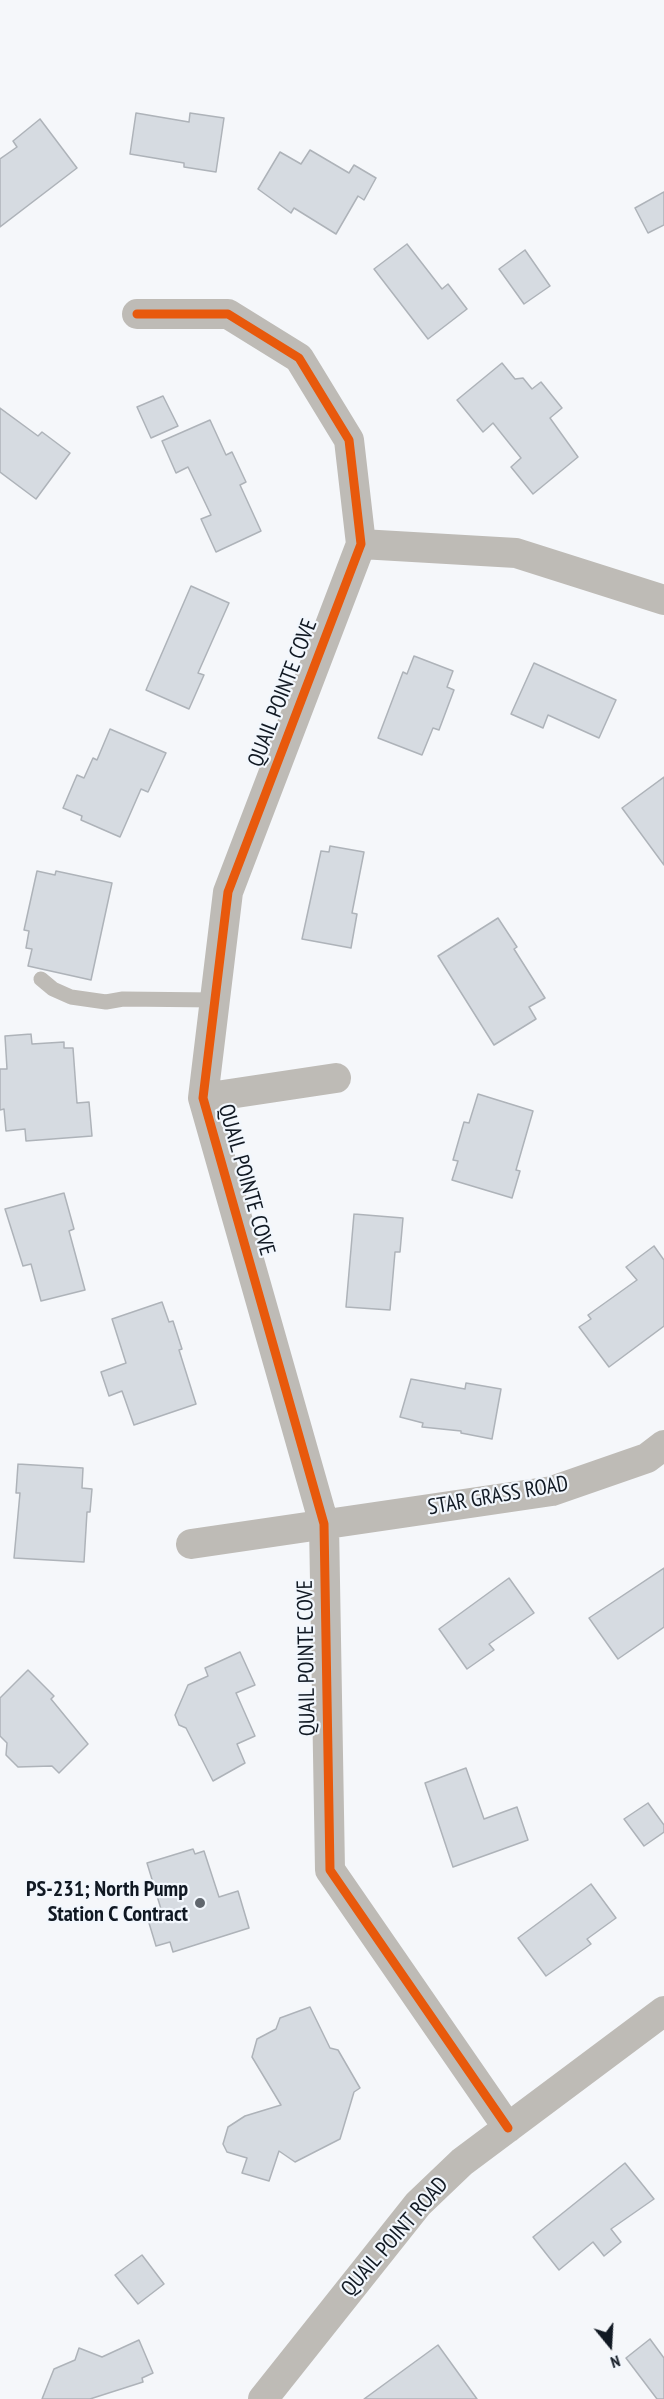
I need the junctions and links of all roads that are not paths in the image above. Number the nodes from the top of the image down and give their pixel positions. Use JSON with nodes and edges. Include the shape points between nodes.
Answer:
{"nodes":[{"id":1,"x":137,"y":314,"type":"dead end"},
{"id":2,"x":361,"y":544,"type":"junction"},
{"id":3,"x":664,"y":600,"type":"edge"},
{"id":4,"x":41,"y":979,"type":"dead end"},
{"id":5,"x":215,"y":1000,"type":"junction"},
{"id":6,"x":336,"y":1078,"type":"dead end"},
{"id":7,"x":203,"y":1098,"type":"junction"},
{"id":8,"x":664,"y":1445,"type":"edge"},
{"id":9,"x":324,"y":1524,"type":"junction"},
{"id":10,"x":191,"y":1544,"type":"dead end"},
{"id":11,"x":664,"y":2011,"type":"edge"},
{"id":12,"x":508,"y":2128,"type":"junction"},
{"id":13,"x":263,"y":2399,"type":"edge"}],
"edges":[{"from":1,"to":2,"type":"street","name":"QUAIL POINTE COVE","via":[[228,314],[299,358],[349,440]]},
{"from":2,"to":3,"type":"street","via":[[516,553]]},
{"from":2,"to":5,"type":"street","name":"QUAIL POINTE COVE","via":[[228,892]]},
{"from":4,"to":5,"type":"lane","via":[[71,997],[106,1002]]},
{"from":5,"to":7,"type":"street","name":"QUAIL POINTE COVE"},
{"from":6,"to":7,"type":"street"},
{"from":7,"to":9,"type":"street","name":"QUAIL POINTE COVE"},
{"from":8,"to":9,"type":"street","name":"STAR GRASS ROAD","via":[[647,1458],[552,1491]]},
{"from":9,"to":10,"type":"street","name":"STAR GRASS ROAD"},
{"from":9,"to":12,"type":"street","name":"QUAIL POINTE COVE","via":[[330,1870]]},
{"from":11,"to":12,"type":"street","name":"QUAIL POINT ROAD"},
{"from":12,"to":13,"type":"street","name":"QUAIL POINT ROAD","via":[[462,2162],[414,2207]]}]}
